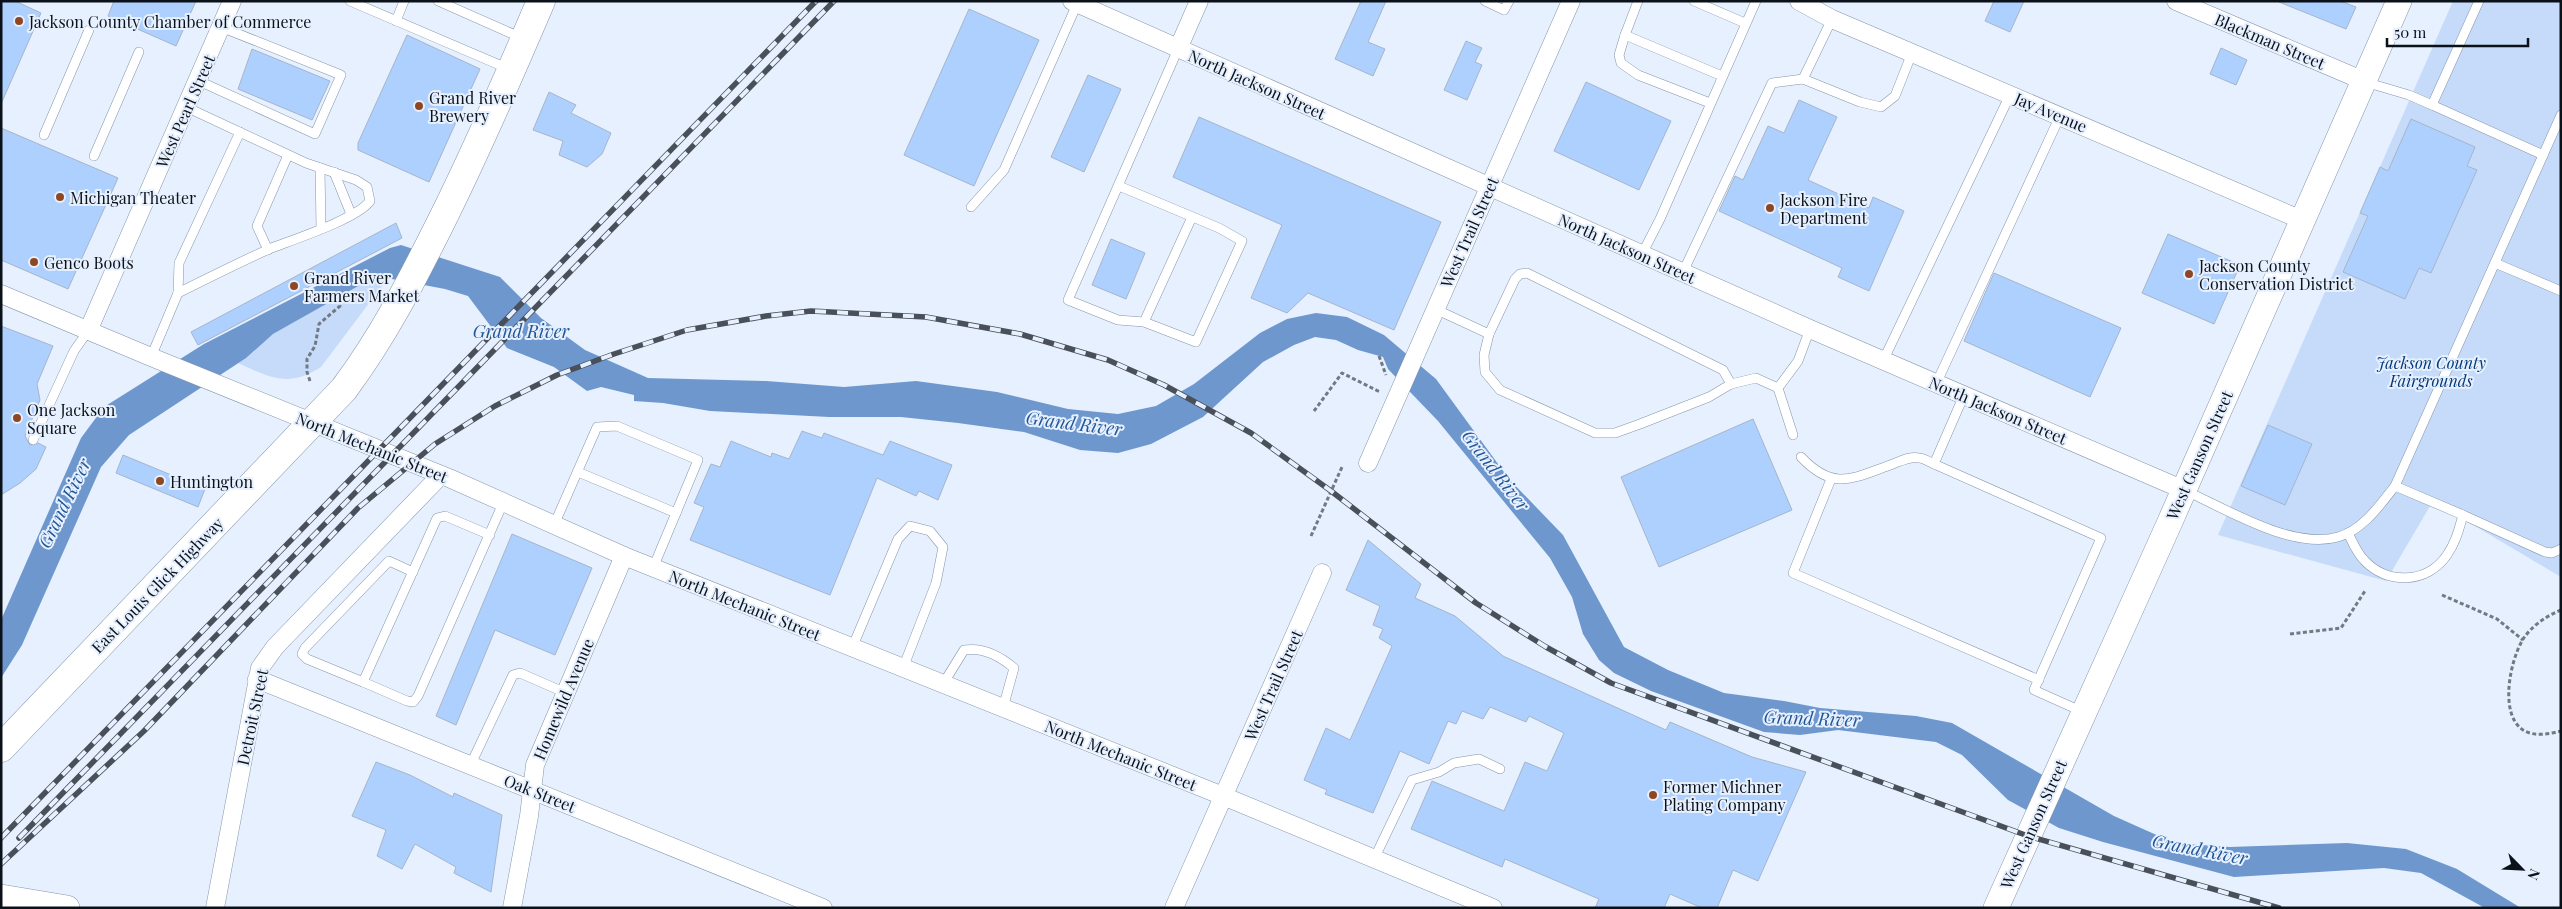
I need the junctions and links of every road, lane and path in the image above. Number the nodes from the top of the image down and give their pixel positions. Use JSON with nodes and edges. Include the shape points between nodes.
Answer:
{"nodes":[{"id":1,"x":232,"y":1,"type":"edge"},
{"id":2,"x":350,"y":1,"type":"edge"},
{"id":3,"x":404,"y":1,"type":"edge"},
{"id":4,"x":438,"y":1,"type":"edge"},
{"id":5,"x":541,"y":1,"type":"edge"},
{"id":6,"x":1199,"y":1,"type":"edge"},
{"id":7,"x":1485,"y":1,"type":"edge"},
{"id":8,"x":1509,"y":1,"type":"edge"},
{"id":9,"x":1571,"y":1,"type":"edge"},
{"id":10,"x":1638,"y":1,"type":"edge"},
{"id":11,"x":1694,"y":1,"type":"edge"},
{"id":12,"x":1756,"y":1,"type":"edge"},
{"id":13,"x":1799,"y":1,"type":"edge"},
{"id":14,"x":2176,"y":1,"type":"edge"},
{"id":15,"x":2399,"y":1,"type":"edge"},
{"id":16,"x":2479,"y":1,"type":"edge"},
{"id":17,"x":1075,"y":2,"type":"edge"},
{"id":18,"x":1832,"y":19,"type":"junction"},
{"id":19,"x":396,"y":21,"type":"junction"},
{"id":20,"x":1744,"y":23,"type":"junction"},
{"id":21,"x":221,"y":27,"type":"junction"},
{"id":22,"x":89,"y":30,"type":"dead end"},
{"id":23,"x":1625,"y":35,"type":"junction"},
{"id":24,"x":525,"y":39,"type":"junction"},
{"id":25,"x":1178,"y":49,"type":"junction"},
{"id":26,"x":139,"y":52,"type":"dead end"},
{"id":27,"x":1912,"y":53,"type":"junction"},
{"id":28,"x":511,"y":70,"type":"junction"},
{"id":29,"x":1722,"y":76,"type":"junction"},
{"id":30,"x":1803,"y":79,"type":"junction"},
{"id":31,"x":199,"y":81,"type":"junction"},
{"id":32,"x":2364,"y":81,"type":"junction"},
{"id":33,"x":2010,"y":95,"type":"junction"},
{"id":34,"x":1710,"y":103,"type":"junction"},
{"id":35,"x":2432,"y":105,"type":"junction"},
{"id":36,"x":186,"y":107,"type":"junction"},
{"id":37,"x":2561,"y":115,"type":"edge"},
{"id":38,"x":2060,"y":116,"type":"junction"},
{"id":39,"x":240,"y":132,"type":"junction"},
{"id":40,"x":44,"y":134,"type":"dead end"},
{"id":41,"x":288,"y":155,"type":"junction"},
{"id":42,"x":2543,"y":155,"type":"junction"},
{"id":43,"x":94,"y":156,"type":"dead end"},
{"id":44,"x":320,"y":168,"type":"junction"},
{"id":45,"x":334,"y":172,"type":"junction"},
{"id":46,"x":1119,"y":186,"type":"junction"},
{"id":47,"x":1489,"y":188,"type":"junction"},
{"id":48,"x":971,"y":207,"type":"dead end"},
{"id":49,"x":351,"y":214,"type":"junction"},
{"id":50,"x":1192,"y":217,"type":"junction"},
{"id":51,"x":2304,"y":221,"type":"junction"},
{"id":52,"x":321,"y":228,"type":"junction"},
{"id":53,"x":268,"y":250,"type":"junction"},
{"id":54,"x":1642,"y":254,"type":"junction"},
{"id":55,"x":2495,"y":263,"type":"junction"},
{"id":56,"x":1682,"y":272,"type":"junction"},
{"id":57,"x":178,"y":292,"type":"junction"},
{"id":58,"x":2561,"y":292,"type":"edge"},
{"id":59,"x":1,"y":294,"type":"edge"},
{"id":60,"x":338,"y":298,"type":"dead end"},
{"id":61,"x":1435,"y":309,"type":"junction"},
{"id":62,"x":1144,"y":322,"type":"junction"},
{"id":63,"x":1810,"y":329,"type":"junction"},
{"id":64,"x":88,"y":331,"type":"junction"},
{"id":65,"x":1489,"y":334,"type":"junction"},
{"id":66,"x":1379,"y":356,"type":"dead end"},
{"id":67,"x":151,"y":357,"type":"junction"},
{"id":68,"x":1883,"y":361,"type":"junction"},
{"id":69,"x":1387,"y":374,"type":"dead end"},
{"id":70,"x":310,"y":381,"type":"dead end"},
{"id":71,"x":1731,"y":384,"type":"junction"},
{"id":72,"x":1936,"y":384,"type":"junction"},
{"id":73,"x":1778,"y":388,"type":"junction"},
{"id":74,"x":1964,"y":395,"type":"junction"},
{"id":75,"x":1397,"y":397,"type":"junction"},
{"id":76,"x":1314,"y":411,"type":"dead end"},
{"id":77,"x":312,"y":421,"type":"junction"},
{"id":78,"x":1793,"y":435,"type":"dead end"},
{"id":79,"x":33,"y":440,"type":"dead end"},
{"id":80,"x":1801,"y":457,"type":"dead end"},
{"id":81,"x":1368,"y":463,"type":"dead end"},
{"id":82,"x":1934,"y":464,"type":"junction"},
{"id":83,"x":1342,"y":467,"type":"dead end"},
{"id":84,"x":578,"y":472,"type":"junction"},
{"id":85,"x":441,"y":475,"type":"junction"},
{"id":86,"x":1831,"y":479,"type":"junction"},
{"id":87,"x":2395,"y":486,"type":"junction"},
{"id":88,"x":2184,"y":490,"type":"junction"},
{"id":89,"x":504,"y":501,"type":"junction"},
{"id":90,"x":676,"y":513,"type":"junction"},
{"id":91,"x":2463,"y":515,"type":"junction"},
{"id":92,"x":554,"y":525,"type":"junction"},
{"id":93,"x":2348,"y":533,"type":"junction"},
{"id":94,"x":490,"y":535,"type":"junction"},
{"id":95,"x":1311,"y":536,"type":"dead end"},
{"id":96,"x":2560,"y":551,"type":"edge"},
{"id":97,"x":624,"y":556,"type":"junction"},
{"id":98,"x":653,"y":568,"type":"junction"},
{"id":99,"x":413,"y":572,"type":"junction"},
{"id":100,"x":1322,"y":573,"type":"dead end"},
{"id":101,"x":2365,"y":591,"type":"dead end"},
{"id":102,"x":2442,"y":595,"type":"dead end"},
{"id":103,"x":2561,"y":610,"type":"edge"},
{"id":104,"x":2290,"y":634,"type":"dead end"},
{"id":105,"x":2522,"y":640,"type":"junction"},
{"id":106,"x":852,"y":648,"type":"junction"},
{"id":107,"x":903,"y":668,"type":"junction"},
{"id":108,"x":257,"y":679,"type":"junction"},
{"id":109,"x":2038,"y":680,"type":"junction"},
{"id":110,"x":363,"y":682,"type":"junction"},
{"id":111,"x":943,"y":684,"type":"junction"},
{"id":112,"x":566,"y":693,"type":"junction"},
{"id":113,"x":1003,"y":708,"type":"junction"},
{"id":114,"x":2083,"y":712,"type":"junction"},
{"id":115,"x":2561,"y":732,"type":"edge"},
{"id":116,"x":1,"y":748,"type":"edge"},
{"id":117,"x":471,"y":764,"type":"junction"},
{"id":118,"x":1500,"y":769,"type":"dead end"},
{"id":119,"x":531,"y":789,"type":"junction"},
{"id":120,"x":1223,"y":796,"type":"junction"},
{"id":121,"x":1374,"y":859,"type":"junction"},
{"id":122,"x":10,"y":902,"type":"edge"},
{"id":123,"x":67,"y":908,"type":"edge"},
{"id":124,"x":215,"y":908,"type":"edge"},
{"id":125,"x":512,"y":908,"type":"edge"},
{"id":126,"x":823,"y":908,"type":"edge"},
{"id":127,"x":1174,"y":908,"type":"edge"},
{"id":128,"x":1493,"y":908,"type":"edge"},
{"id":129,"x":1996,"y":908,"type":"edge"}],
"edges":[{"from":1,"to":21,"type":"street","name":"West Pearl Street"},
{"from":2,"to":19,"type":"lane"},
{"from":3,"to":19,"type":"lane"},
{"from":4,"to":24,"type":"lane"},
{"from":5,"to":24,"type":"main road","name":"East Louis Glick Highway"},
{"from":6,"to":25,"type":"street"},
{"from":7,"to":8,"type":"lane","via":[[1504,10]]},
{"from":9,"to":47,"type":"street","name":"West Trail Street"},
{"from":10,"to":23,"type":"lane"},
{"from":11,"to":20,"type":"lane"},
{"from":12,"to":20,"type":"lane"},
{"from":13,"to":18,"type":"street","name":"Jay Avenue"},
{"from":14,"to":32,"type":"street","name":"Blackman Street"},
{"from":15,"to":32,"type":"street","name":"West Ganson Street"},
{"from":16,"to":35,"type":"lane"},
{"from":17,"to":25,"type":"street","name":"North Jackson Street"},
{"from":17,"to":48,"type":"lane","via":[[1004,170]]},
{"from":18,"to":27,"type":"street","name":"Jay Avenue"},
{"from":18,"to":30,"type":"lane"},
{"from":19,"to":28,"type":"lane"},
{"from":20,"to":29,"type":"lane"},
{"from":21,"to":31,"type":"street","name":"West Pearl Street"},
{"from":21,"to":31,"type":"lane","via":[[341,76],[315,134]]},
{"from":22,"to":40,"type":"lane"},
{"from":23,"to":29,"type":"lane"},
{"from":23,"to":34,"type":"lane","via":[[1619,55],[1621,63],[1638,75]]},
{"from":24,"to":28,"type":"main road","name":"East Louis Glick Highway"},
{"from":25,"to":46,"type":"lane"},
{"from":25,"to":47,"type":"street","name":"North Jackson Street"},
{"from":26,"to":43,"type":"lane"},
{"from":27,"to":30,"type":"lane","via":[[1895,96],[1881,107]]},
{"from":27,"to":33,"type":"street","name":"Jay Avenue"},
{"from":28,"to":77,"type":"main road","name":"East Louis Glick Highway","via":[[430,245],[384,332],[344,389]]},
{"from":29,"to":34,"type":"lane"},
{"from":30,"to":56,"type":"lane","via":[[1772,83]]},
{"from":31,"to":36,"type":"street","name":"West Pearl Street"},
{"from":32,"to":35,"type":"lane"},
{"from":32,"to":51,"type":"street","name":"West Ganson Street"},
{"from":33,"to":38,"type":"street","name":"Jay Avenue"},
{"from":33,"to":68,"type":"lane"},
{"from":34,"to":54,"type":"lane"},
{"from":35,"to":42,"type":"lane"},
{"from":36,"to":39,"type":"lane"},
{"from":36,"to":64,"type":"street","name":"West Pearl Street"},
{"from":37,"to":42,"type":"lane"},
{"from":38,"to":51,"type":"street","name":"Jay Avenue"},
{"from":38,"to":72,"type":"lane"},
{"from":39,"to":41,"type":"lane"},
{"from":39,"to":57,"type":"lane","via":[[179,264]]},
{"from":41,"to":44,"type":"lane"},
{"from":41,"to":53,"type":"lane","via":[[257,226]]},
{"from":42,"to":55,"type":"lane"},
{"from":44,"to":45,"type":"lane"},
{"from":44,"to":52,"type":"lane"},
{"from":45,"to":49,"type":"lane"},
{"from":45,"to":49,"type":"lane","via":[[367,187],[370,201]]},
{"from":46,"to":50,"type":"lane"},
{"from":46,"to":62,"type":"lane","via":[[1068,300],[1118,320]]},
{"from":47,"to":54,"type":"street","name":"North Jackson Street"},
{"from":47,"to":61,"type":"street","name":"West Trail Street"},
{"from":49,"to":52,"type":"lane"},
{"from":50,"to":62,"type":"lane"},
{"from":50,"to":62,"type":"lane","via":[[1242,241],[1196,342]]},
{"from":51,"to":88,"type":"street","name":"West Ganson Street"},
{"from":52,"to":53,"type":"lane"},
{"from":53,"to":57,"type":"lane"},
{"from":54,"to":56,"type":"street","name":"North Jackson Street"},
{"from":55,"to":58,"type":"lane"},
{"from":55,"to":87,"type":"lane"},
{"from":56,"to":63,"type":"street","name":"North Jackson Street"},
{"from":57,"to":67,"type":"lane"},
{"from":59,"to":64,"type":"street","name":"North Mechanic Street"},
{"from":60,"to":70,"type":"path","via":[[340,306],[319,324],[315,346],[307,358]]},
{"from":61,"to":65,"type":"lane"},
{"from":61,"to":75,"type":"street","name":"West Trail Street"},
{"from":63,"to":68,"type":"street","name":"North Jackson Street"},
{"from":63,"to":73,"type":"lane","via":[[1798,361]]},
{"from":64,"to":67,"type":"street","name":"North Mechanic Street"},
{"from":64,"to":79,"type":"lane","via":[[74,351]]},
{"from":65,"to":71,"type":"lane","via":[[1514,279],[1527,273],[1722,370]]},
{"from":65,"to":71,"type":"lane","via":[[1484,355],[1485,372],[1500,390],[1596,433],[1615,433],[1640,424],[1709,397]]},
{"from":66,"to":69,"type":"path"},
{"from":67,"to":77,"type":"street","name":"North Mechanic Street"},
{"from":68,"to":72,"type":"street","name":"North Jackson Street"},
{"from":71,"to":73,"type":"lane","via":[[1756,378]]},
{"from":72,"to":74,"type":"street","name":"North Jackson Street"},
{"from":73,"to":78,"type":"lane"},
{"from":74,"to":82,"type":"lane"},
{"from":74,"to":88,"type":"street","name":"North Jackson Street"},
{"from":75,"to":76,"type":"path","via":[[1342,373]]},
{"from":75,"to":81,"type":"street","name":"West Trail Street"},
{"from":77,"to":85,"type":"street","name":"North Mechanic Street"},
{"from":77,"to":116,"type":"main road","name":"East Louis Glick Highway"},
{"from":80,"to":86,"type":"lane","via":[[1815,472]]},
{"from":82,"to":86,"type":"lane","via":[[1920,458],[1909,458],[1849,479]]},
{"from":82,"to":109,"type":"lane","via":[[2101,538]]},
{"from":83,"to":95,"type":"path"},
{"from":84,"to":90,"type":"lane"},
{"from":84,"to":90,"type":"lane","via":[[598,428],[617,426],[689,456],[698,460]]},
{"from":84,"to":92,"type":"lane"},
{"from":85,"to":89,"type":"street","name":"North Mechanic Street"},
{"from":85,"to":108,"type":"street","name":"Detroit Street","via":[[275,647],[264,661]]},
{"from":86,"to":109,"type":"lane","via":[[1792,573]]},
{"from":87,"to":91,"type":"lane"},
{"from":87,"to":93,"type":"lane","via":[[2368,518]]},
{"from":88,"to":93,"type":"lane","via":[[2284,535],[2309,541]]},
{"from":88,"to":114,"type":"street","name":"West Ganson Street"},
{"from":89,"to":92,"type":"street","name":"North Mechanic Street"},
{"from":89,"to":94,"type":"lane"},
{"from":90,"to":98,"type":"lane"},
{"from":91,"to":93,"type":"lane","via":[[2457,538],[2446,556],[2430,571],[2415,578],[2394,578],[2377,572],[2363,559]]},
{"from":91,"to":96,"type":"lane","via":[[2545,552]]},
{"from":92,"to":97,"type":"street","name":"North Mechanic Street"},
{"from":94,"to":99,"type":"lane","via":[[440,516]]},
{"from":94,"to":110,"type":"lane","via":[[413,702]]},
{"from":97,"to":98,"type":"street","name":"North Mechanic Street"},
{"from":97,"to":112,"type":"street","name":"Homewild Avenue"},
{"from":98,"to":106,"type":"street","name":"North Mechanic Street"},
{"from":99,"to":110,"type":"lane"},
{"from":99,"to":110,"type":"lane","via":[[389,560],[302,654],[306,659]]},
{"from":100,"to":120,"type":"street","name":"West Trail Street"},
{"from":101,"to":104,"type":"path","via":[[2340,628]]},
{"from":102,"to":105,"type":"path","via":[[2497,618]]},
{"from":103,"to":105,"type":"path","via":[[2540,622]]},
{"from":105,"to":115,"type":"path","via":[[2512,667],[2508,692],[2512,717],[2524,730],[2539,735]]},
{"from":106,"to":107,"type":"street","name":"North Mechanic Street"},
{"from":106,"to":107,"type":"lane","via":[[898,539],[910,526],[930,531],[943,547],[936,583]]},
{"from":107,"to":111,"type":"street","name":"North Mechanic Street"},
{"from":108,"to":117,"type":"street","name":"Oak Street"},
{"from":108,"to":124,"type":"street","name":"Detroit Street"},
{"from":109,"to":114,"type":"lane","via":[[2034,690]]},
{"from":111,"to":113,"type":"street","name":"North Mechanic Street"},
{"from":111,"to":113,"type":"lane","via":[[964,650],[974,648],[990,652],[1014,668]]},
{"from":112,"to":117,"type":"lane","via":[[520,673],[513,675]]},
{"from":112,"to":119,"type":"street","name":"Homewild Avenue","via":[[535,765]]},
{"from":113,"to":120,"type":"street","name":"North Mechanic Street"},
{"from":114,"to":129,"type":"street","name":"West Ganson Street"},
{"from":117,"to":119,"type":"street","name":"Oak Street"},
{"from":118,"to":121,"type":"lane","via":[[1479,759],[1454,763],[1439,772],[1412,780]]},
{"from":119,"to":125,"type":"street","name":"Homewild Avenue"},
{"from":119,"to":126,"type":"street","name":"Oak Street"},
{"from":120,"to":121,"type":"street","name":"North Mechanic Street"},
{"from":120,"to":127,"type":"street","name":"West Trail Street"},
{"from":121,"to":128,"type":"street","name":"North Mechanic Street"},
{"from":122,"to":123,"type":"street"}]}
